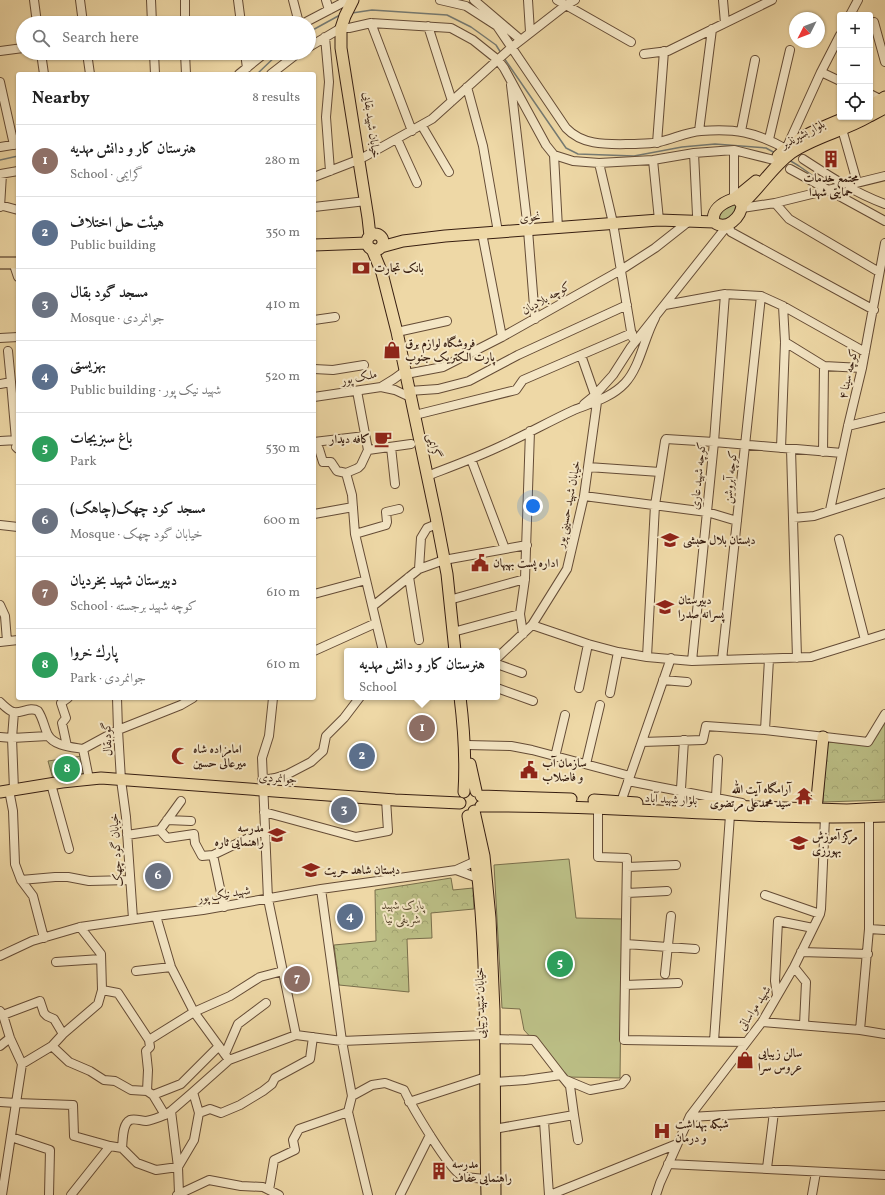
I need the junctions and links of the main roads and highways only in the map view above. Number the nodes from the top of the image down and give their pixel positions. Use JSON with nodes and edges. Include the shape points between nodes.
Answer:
{"nodes":[{"id":1,"x":355,"y":1,"type":"edge"},
{"id":2,"x":884,"y":102,"type":"edge"},
{"id":3,"x":873,"y":105,"type":"edge"},
{"id":4,"x":873,"y":113,"type":"edge"},
{"id":5,"x":839,"y":120,"type":"edge"},
{"id":6,"x":862,"y":120,"type":"edge"},
{"id":7,"x":361,"y":159,"type":"junction"},
{"id":8,"x":748,"y":193,"type":"junction"},
{"id":9,"x":738,"y":202,"type":"junction"},
{"id":10,"x":716,"y":210,"type":"junction"},
{"id":11,"x":685,"y":221,"type":"junction"},
{"id":12,"x":721,"y":224,"type":"junction"},
{"id":13,"x":375,"y":242,"type":"junction"},
{"id":14,"x":316,"y":245,"type":"edge"},
{"id":15,"x":0,"y":263,"type":"edge"},
{"id":16,"x":0,"y":267,"type":"edge"},
{"id":17,"x":16,"y":269,"type":"edge"},
{"id":18,"x":16,"y":269,"type":"edge"},
{"id":19,"x":455,"y":648,"type":"edge"},
{"id":20,"x":460,"y":700,"type":"edge"},
{"id":21,"x":823,"y":737,"type":"road end"},
{"id":22,"x":8,"y":791,"type":"edge"},
{"id":23,"x":476,"y":801,"type":"junction"},
{"id":24,"x":885,"y":808,"type":"edge"},
{"id":25,"x":816,"y":809,"type":"junction"},
{"id":26,"x":885,"y":816,"type":"edge"},
{"id":27,"x":489,"y":994,"type":"junction"},
{"id":28,"x":491,"y":1080,"type":"junction"},
{"id":29,"x":487,"y":1195,"type":"edge"},
{"id":30,"x":495,"y":1195,"type":"edge"}],
"edges":[{"from":1,"to":7,"type":"main road","name":"خیابان شهید بقایی","via":[[347,25]]},
{"from":2,"to":3,"type":"main road"},
{"from":2,"to":4,"type":"main road","name":"بلوار بشیرنذیر"},
{"from":5,"to":8,"type":"main road","via":[[791,144],[752,185]]},
{"from":6,"to":8,"type":"main road","name":"بلوار بشیرنذیر","via":[[792,153]]},
{"from":7,"to":13,"type":"main road","name":"خیابان شهید بقایی"},
{"from":7,"to":13,"type":"main road","name":"خیابان شهید بقایی","via":[[366,201]]},
{"from":8,"to":9,"type":"main road","name":"بلوار بشیرنذیر"},
{"from":9,"to":10,"type":"main road","via":[[728,201]]},
{"from":9,"to":12,"type":"main road","via":[[741,212]]},
{"from":10,"to":11,"type":"main road"},
{"from":10,"to":12,"type":"main road","via":[[713,217]]},
{"from":11,"to":12,"type":"main road","name":"نحوی"},
{"from":11,"to":13,"type":"main road","name":"نحوی","via":[[613,223]]},
{"from":13,"to":14,"type":"main road","name":"نحوی"},
{"from":13,"to":19,"type":"main road","name":"گرایمی","via":[[397,332],[437,524]]},
{"from":15,"to":17,"type":"main road"},
{"from":16,"to":18,"type":"main road"},
{"from":20,"to":23,"type":"main road","name":"خیابان شهید زیبایی"},
{"from":21,"to":25,"type":"main road"},
{"from":22,"to":23,"type":"main road","name":"جوانمردی","via":[[101,778],[263,785],[386,799]]},
{"from":23,"to":25,"type":"main road","name":"بلوار شهید آباد","via":[[621,802]]},
{"from":23,"to":26,"type":"main road","name":"بلوار شهید آباد","via":[[730,815]]},
{"from":23,"to":27,"type":"main road","name":"خیابان شهید زیبایی","via":[[476,861]]},
{"from":23,"to":27,"type":"main road","name":"خیابان شهید زیبایی","via":[[490,918]]},
{"from":24,"to":25,"type":"main road","name":"بلوار شهید آباد"},
{"from":27,"to":28,"type":"main road","name":"خیابان شهید زیبایی"},
{"from":28,"to":29,"type":"main road","name":"خیابان شهید زیبایی"},
{"from":28,"to":30,"type":"main road","name":"خیابان شهید زیبایی"}]}
